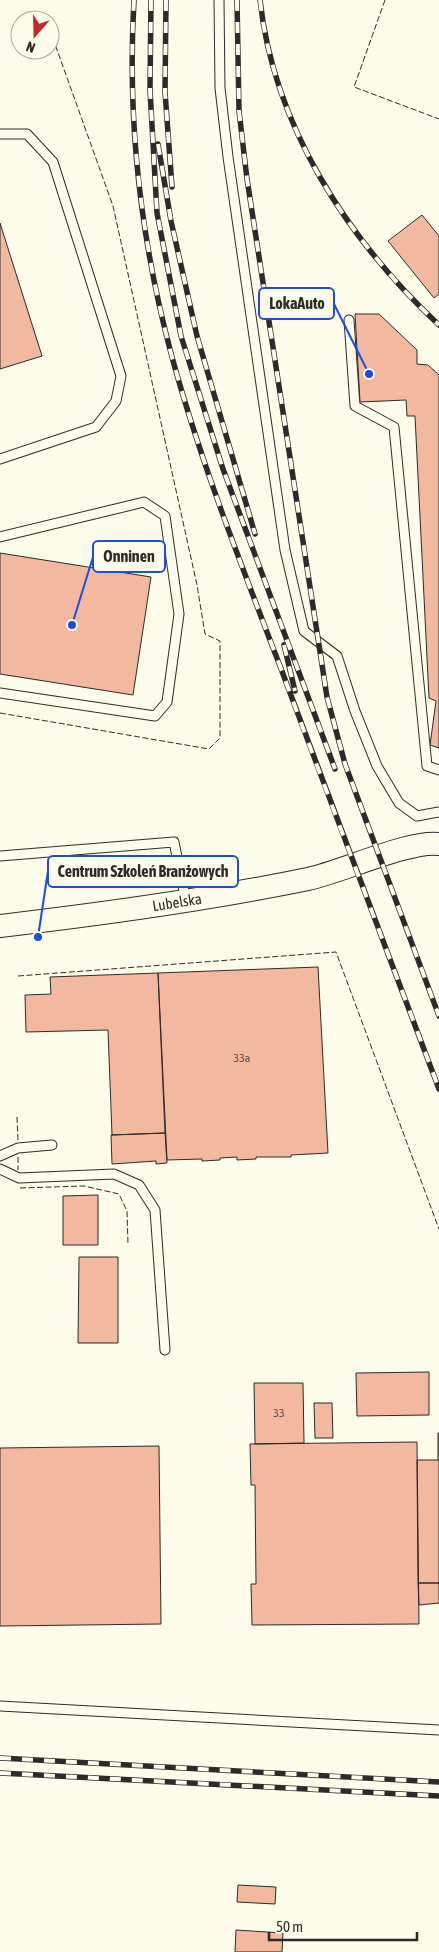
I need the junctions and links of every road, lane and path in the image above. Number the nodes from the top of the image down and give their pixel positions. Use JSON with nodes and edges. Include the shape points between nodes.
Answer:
{"nodes":[{"id":1,"x":219,"y":0,"type":"edge"},
{"id":2,"x":0,"y":134,"type":"edge"},
{"id":3,"x":348,"y":320,"type":"dead end"},
{"id":4,"x":0,"y":459,"type":"edge"},
{"id":5,"x":0,"y":536,"type":"edge"},
{"id":6,"x":0,"y":692,"type":"edge"},
{"id":7,"x":439,"y":770,"type":"edge"},
{"id":8,"x":439,"y":812,"type":"edge"},
{"id":9,"x":439,"y":844,"type":"edge"},
{"id":10,"x":0,"y":856,"type":"edge"},
{"id":11,"x":186,"y":901,"type":"junction"},
{"id":12,"x":0,"y":926,"type":"edge"},
{"id":13,"x":52,"y":1145,"type":"dead end"},
{"id":14,"x":0,"y":1156,"type":"edge"},
{"id":15,"x":0,"y":1169,"type":"edge"},
{"id":16,"x":165,"y":1350,"type":"dead end"},
{"id":17,"x":0,"y":1706,"type":"edge"},
{"id":18,"x":439,"y":1730,"type":"edge"}],
"edges":[{"from":1,"to":8,"type":"lane","via":[[220,88],[228,157],[284,550],[304,631],[337,656],[354,711],[377,766],[399,803],[418,816]]},
{"from":2,"to":4,"type":"lane","via":[[27,134],[53,162],[121,376],[116,401],[96,427]]},
{"from":3,"to":7,"type":"lane","via":[[355,406],[394,427],[427,766]]},
{"from":5,"to":6,"type":"lane","via":[[144,502],[165,516],[179,614],[167,702],[155,716]]},
{"from":9,"to":11,"type":"street","name":"Lubelska","via":[[403,849],[307,879]]},
{"from":10,"to":11,"type":"lane","via":[[174,842]]},
{"from":11,"to":12,"type":"street","name":"Lubelska"},
{"from":13,"to":14,"type":"lane","via":[[18,1148]]},
{"from":15,"to":16,"type":"lane","via":[[19,1178],[114,1174],[139,1185],[155,1210]]},
{"from":17,"to":18,"type":"lane"}]}
